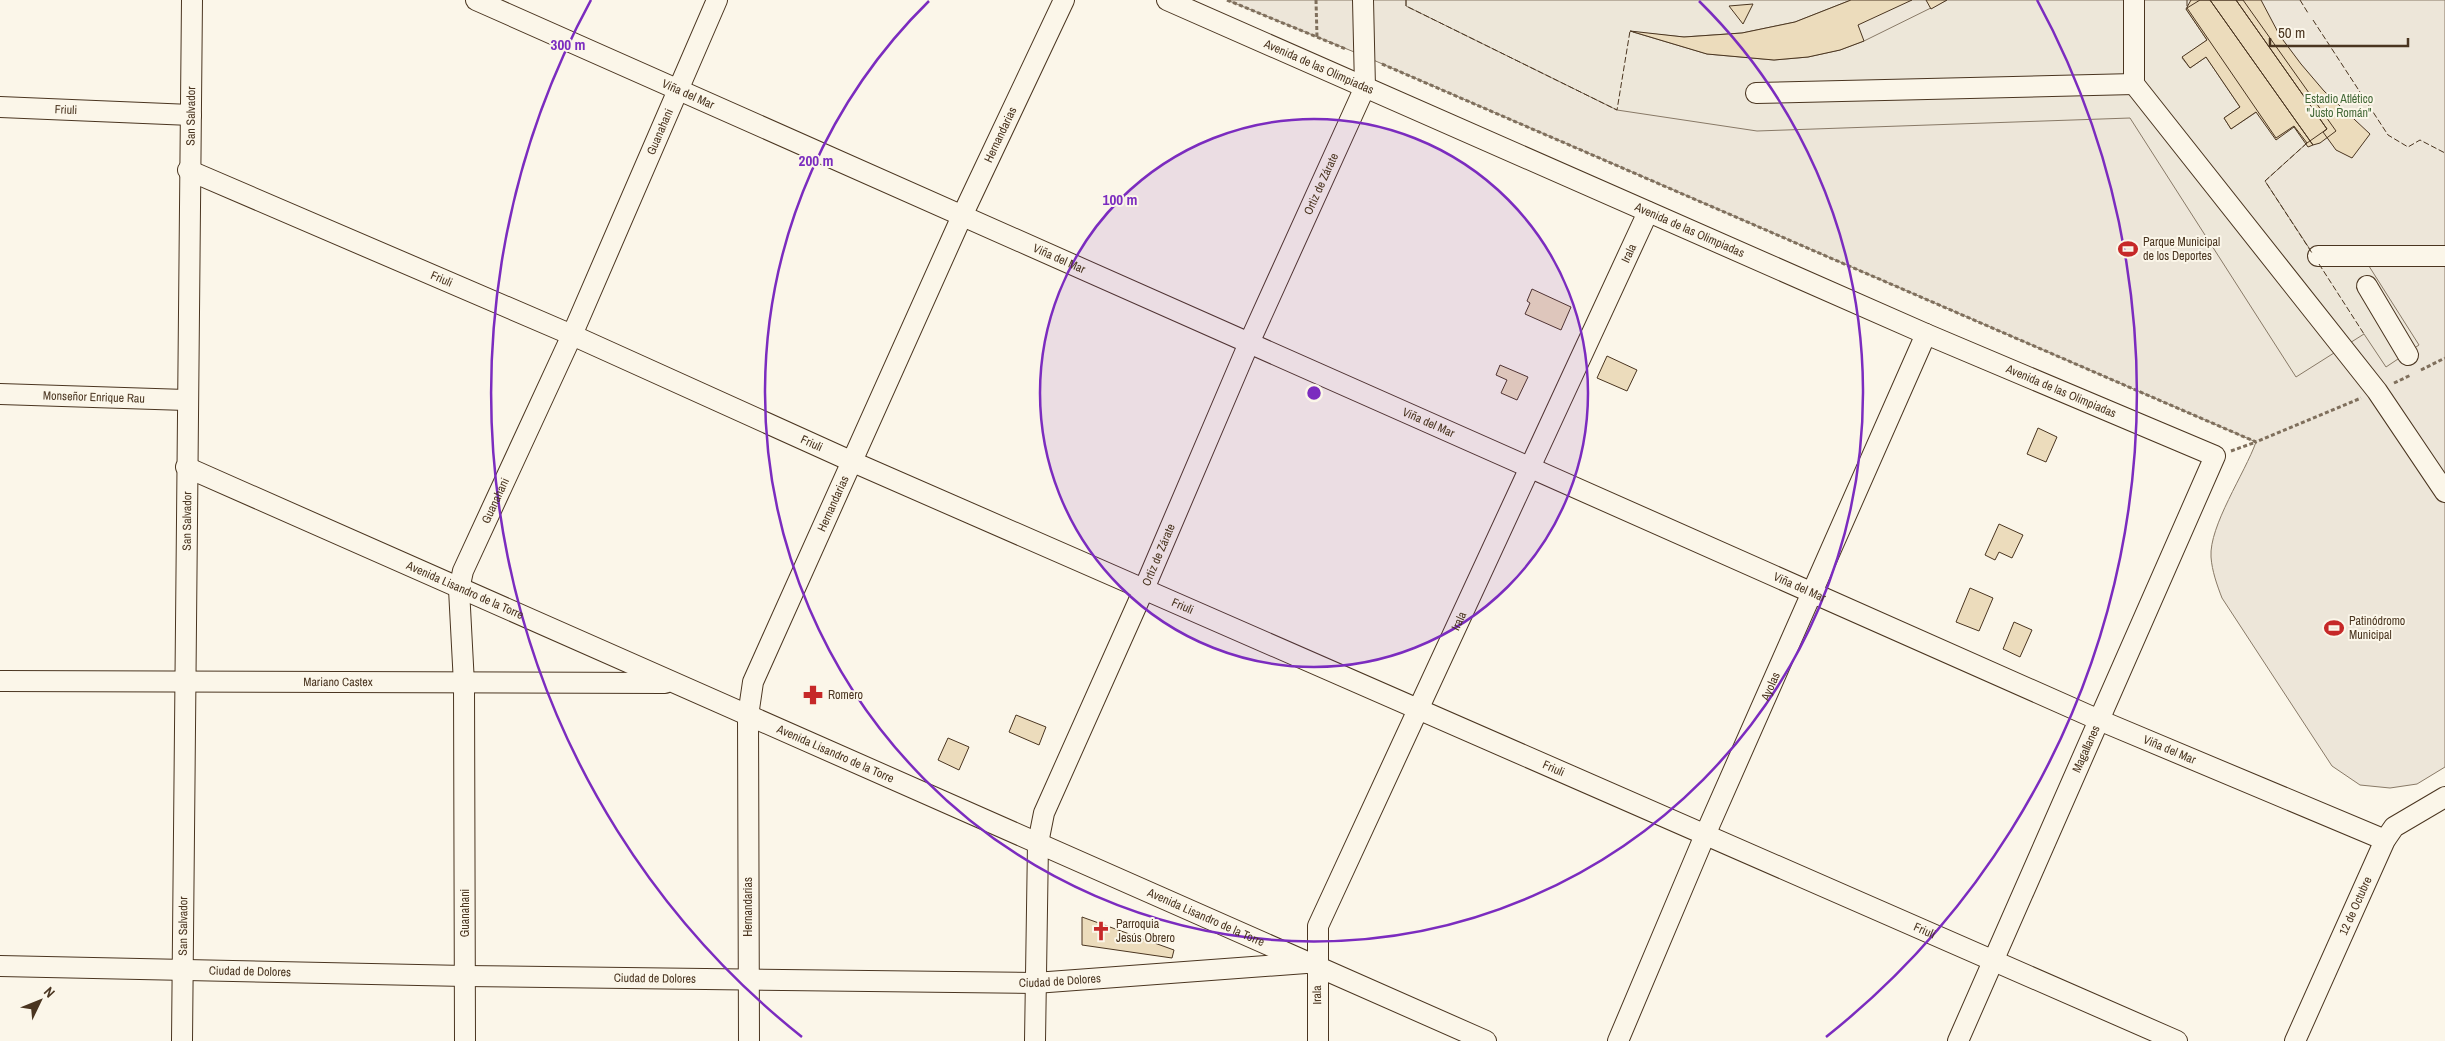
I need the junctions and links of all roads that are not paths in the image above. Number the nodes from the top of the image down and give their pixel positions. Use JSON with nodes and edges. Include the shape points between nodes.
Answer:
{"nodes":[{"id":1,"x":192,"y":0,"type":"edge"},
{"id":2,"x":476,"y":0,"type":"edge"},
{"id":3,"x":717,"y":0,"type":"edge"},
{"id":4,"x":1064,"y":0,"type":"edge"},
{"id":5,"x":1167,"y":0,"type":"edge"},
{"id":6,"x":1363,"y":0,"type":"edge"},
{"id":7,"x":2134,"y":0,"type":"edge"},
{"id":8,"x":2134,"y":84,"type":"junction"},
{"id":9,"x":1365,"y":87,"type":"junction"},
{"id":10,"x":678,"y":90,"type":"junction"},
{"id":11,"x":1756,"y":93,"type":"dead end"},
{"id":12,"x":0,"y":107,"type":"edge"},
{"id":13,"x":191,"y":115,"type":"junction"},
{"id":14,"x":188,"y":170,"type":"junction"},
{"id":15,"x":1648,"y":212,"type":"junction"},
{"id":16,"x":962,"y":216,"type":"junction"},
{"id":17,"x":2318,"y":256,"type":"dead end"},
{"id":18,"x":2445,"y":256,"type":"edge"},
{"id":19,"x":2367,"y":286,"type":"dead end"},
{"id":20,"x":1926,"y":334,"type":"junction"},
{"id":21,"x":572,"y":335,"type":"junction"},
{"id":22,"x":1249,"y":343,"type":"junction"},
{"id":23,"x":2408,"y":355,"type":"dead end"},
{"id":24,"x":0,"y":394,"type":"edge"},
{"id":25,"x":186,"y":400,"type":"junction"},
{"id":26,"x":2215,"y":456,"type":"joint"},
{"id":27,"x":853,"y":462,"type":"junction"},
{"id":28,"x":186,"y":467,"type":"junction"},
{"id":29,"x":1531,"y":468,"type":"junction"},
{"id":30,"x":2445,"y":492,"type":"edge"},
{"id":31,"x":459,"y":589,"type":"junction"},
{"id":32,"x":1144,"y":589,"type":"junction"},
{"id":33,"x":1810,"y":592,"type":"junction"},
{"id":34,"x":0,"y":681,"type":"edge"},
{"id":35,"x":184,"y":683,"type":"junction"},
{"id":36,"x":675,"y":683,"type":"junction"},
{"id":37,"x":464,"y":684,"type":"junction"},
{"id":38,"x":1419,"y":708,"type":"junction"},
{"id":39,"x":748,"y":716,"type":"junction"},
{"id":40,"x":2099,"y":720,"type":"junction"},
{"id":41,"x":2445,"y":796,"type":"edge"},
{"id":42,"x":1704,"y":835,"type":"junction"},
{"id":43,"x":2385,"y":840,"type":"junction"},
{"id":44,"x":1038,"y":843,"type":"junction"},
{"id":45,"x":1993,"y":961,"type":"junction"},
{"id":46,"x":1312,"y":964,"type":"junction"},
{"id":47,"x":0,"y":966,"type":"edge"},
{"id":48,"x":184,"y":969,"type":"junction"},
{"id":49,"x":465,"y":976,"type":"junction"},
{"id":50,"x":748,"y":980,"type":"junction"},
{"id":51,"x":1035,"y":983,"type":"junction"},
{"id":52,"x":182,"y":1041,"type":"edge"},
{"id":53,"x":465,"y":1041,"type":"edge"},
{"id":54,"x":749,"y":1041,"type":"edge"},
{"id":55,"x":1035,"y":1041,"type":"edge"},
{"id":56,"x":1318,"y":1041,"type":"edge"},
{"id":57,"x":1486,"y":1041,"type":"edge"},
{"id":58,"x":1618,"y":1041,"type":"edge"},
{"id":59,"x":1958,"y":1041,"type":"edge"},
{"id":60,"x":2177,"y":1041,"type":"edge"},
{"id":61,"x":2295,"y":1041,"type":"edge"}],
"edges":[{"from":1,"to":13,"type":"street","name":"San Salvador"},
{"from":2,"to":10,"type":"street","name":"Viña del Mar"},
{"from":3,"to":10,"type":"street","name":"Guanahani"},
{"from":4,"to":16,"type":"street","name":"Hernandarias"},
{"from":5,"to":9,"type":"street","name":"Avenida de las Olimpiadas"},
{"from":6,"to":9,"type":"street"},
{"from":7,"to":8,"type":"street"},
{"from":8,"to":11,"type":"street"},
{"from":8,"to":30,"type":"street","via":[[2377,391]]},
{"from":9,"to":15,"type":"street","name":"Avenida de las Olimpiadas"},
{"from":9,"to":22,"type":"street","name":"Ortiz de Zárate"},
{"from":10,"to":16,"type":"street","name":"Viña del Mar"},
{"from":10,"to":21,"type":"street","name":"Guanahani"},
{"from":12,"to":13,"type":"street","name":"Friuli"},
{"from":13,"to":14,"type":"street","name":"San Salvador"},
{"from":14,"to":21,"type":"street","name":"Friuli"},
{"from":14,"to":25,"type":"street","name":"San Salvador"},
{"from":15,"to":20,"type":"street","name":"Avenida de las Olimpiadas"},
{"from":15,"to":29,"type":"street","name":"Irala"},
{"from":16,"to":22,"type":"street","name":"Viña del Mar"},
{"from":16,"to":27,"type":"street","name":"Hernandarias"},
{"from":17,"to":18,"type":"street"},
{"from":19,"to":23,"type":"street"},
{"from":20,"to":26,"type":"street","name":"Avenida de las Olimpiadas"},
{"from":20,"to":33,"type":"street","name":"Ayolas"},
{"from":21,"to":27,"type":"street","name":"Friuli"},
{"from":21,"to":31,"type":"street","name":"Guanahani","via":[[463,571]]},
{"from":22,"to":29,"type":"street","name":"Viña del Mar"},
{"from":22,"to":32,"type":"street","name":"Ortiz de Zárate"},
{"from":24,"to":25,"type":"street","name":"Monseñor Enrique Rau"},
{"from":25,"to":28,"type":"street","name":"San Salvador"},
{"from":26,"to":40,"type":"street","name":"Magallanes"},
{"from":27,"to":32,"type":"street","name":"Friuli"},
{"from":27,"to":39,"type":"street","name":"Hernandarias","via":[[753,682]]},
{"from":28,"to":31,"type":"street","name":"Avenida Lisandro de la Torre"},
{"from":28,"to":35,"type":"street","name":"San Salvador"},
{"from":29,"to":33,"type":"street","name":"Viña del Mar"},
{"from":29,"to":38,"type":"street","name":"Irala"},
{"from":31,"to":36,"type":"street","name":"Avenida Lisandro de la Torre"},
{"from":31,"to":37,"type":"street","name":"Guanahani"},
{"from":32,"to":38,"type":"street","name":"Friuli"},
{"from":32,"to":44,"type":"street","name":"Ortiz de Zárate","via":[[1044,813]]},
{"from":33,"to":40,"type":"street","name":"Viña del Mar"},
{"from":33,"to":42,"type":"street","name":"Ayolas"},
{"from":34,"to":35,"type":"street","name":"Mariano Castex"},
{"from":35,"to":37,"type":"street","name":"Mariano Castex"},
{"from":35,"to":48,"type":"street","name":"San Salvador"},
{"from":36,"to":37,"type":"street","name":"Mariano Castex"},
{"from":36,"to":39,"type":"street","name":"Avenida Lisandro de la Torre"},
{"from":37,"to":49,"type":"street","name":"Guanahani"},
{"from":38,"to":42,"type":"street","name":"Friuli"},
{"from":38,"to":46,"type":"street","name":"Irala","via":[[1318,926]]},
{"from":39,"to":44,"type":"street","name":"Avenida Lisandro de la Torre"},
{"from":39,"to":50,"type":"street","name":"Hernandarias"},
{"from":40,"to":43,"type":"street","name":"Viña del Mar"},
{"from":40,"to":45,"type":"street","name":"Magallanes"},
{"from":41,"to":43,"type":"street","name":"12 de Octubre","via":[[2394,827]]},
{"from":42,"to":45,"type":"street","name":"Friuli"},
{"from":42,"to":58,"type":"street","name":"Ayolas"},
{"from":43,"to":61,"type":"street","name":"12 de Octubre"},
{"from":44,"to":46,"type":"street","name":"Avenida Lisandro de la Torre"},
{"from":44,"to":51,"type":"street","name":"Ortiz de Zárate"},
{"from":45,"to":59,"type":"street","name":"Magallanes"},
{"from":45,"to":60,"type":"street","name":"Friuli"},
{"from":46,"to":51,"type":"street","name":"Ciudad de Dolores"},
{"from":46,"to":56,"type":"street","name":"Irala"},
{"from":46,"to":57,"type":"street","name":"Avenida Lisandro de la Torre"},
{"from":47,"to":48,"type":"street","name":"Ciudad de Dolores"},
{"from":48,"to":49,"type":"street","name":"Ciudad de Dolores"},
{"from":48,"to":52,"type":"street","name":"San Salvador"},
{"from":49,"to":50,"type":"street","name":"Ciudad de Dolores"},
{"from":49,"to":53,"type":"street","name":"Guanahani"},
{"from":50,"to":51,"type":"street","name":"Ciudad de Dolores"},
{"from":50,"to":54,"type":"street","name":"Hernandarias"},
{"from":51,"to":55,"type":"street","name":"Ortiz de Zárate"}]}
